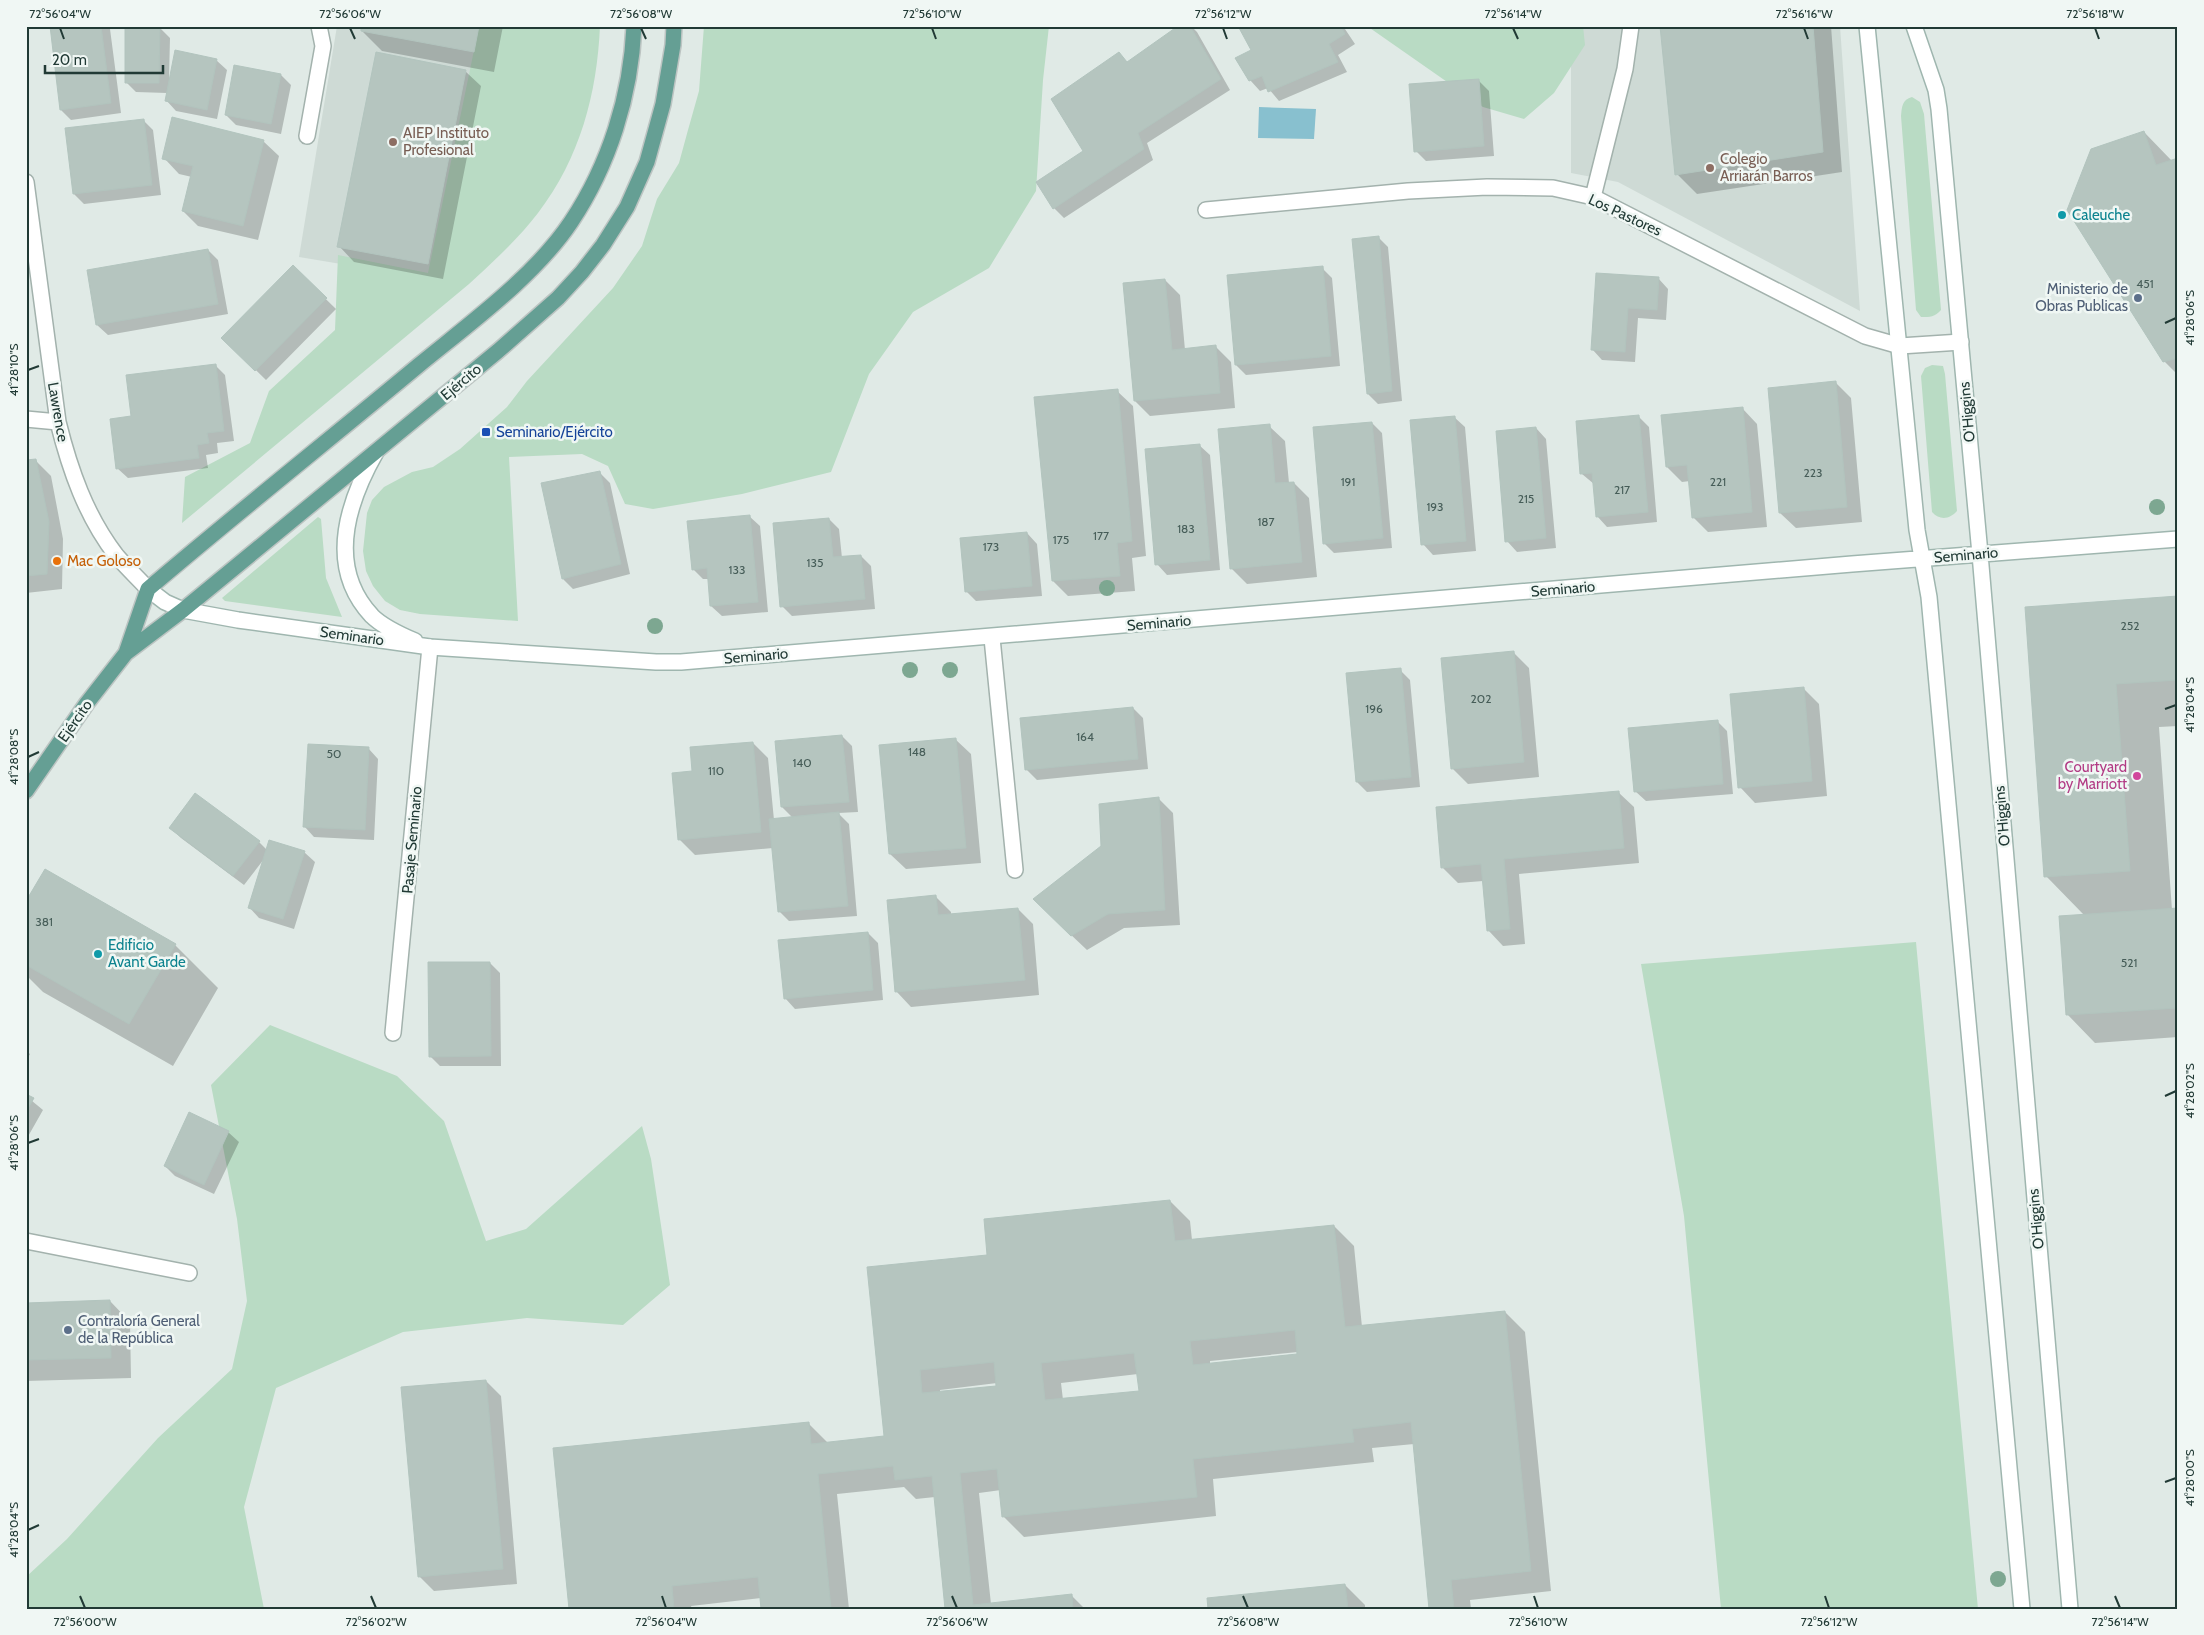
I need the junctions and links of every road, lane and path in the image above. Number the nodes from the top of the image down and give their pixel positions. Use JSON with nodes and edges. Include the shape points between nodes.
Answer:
{"nodes":[{"id":1,"x":319,"y":26,"type":"edge"},
{"id":2,"x":634,"y":26,"type":"edge"},
{"id":3,"x":674,"y":26,"type":"edge"},
{"id":4,"x":1632,"y":26,"type":"edge"},
{"id":5,"x":1867,"y":26,"type":"edge"},
{"id":6,"x":1914,"y":26,"type":"edge"},
{"id":7,"x":307,"y":136,"type":"dead end"},
{"id":8,"x":26,"y":182,"type":"edge"},
{"id":9,"x":1593,"y":197,"type":"junction"},
{"id":10,"x":1206,"y":210,"type":"dead end"},
{"id":11,"x":1961,"y":342,"type":"junction"},
{"id":12,"x":1900,"y":346,"type":"junction"},
{"id":13,"x":26,"y":419,"type":"edge"},
{"id":14,"x":58,"y":422,"type":"junction"},
{"id":15,"x":376,"y":452,"type":"junction"},
{"id":16,"x":2178,"y":539,"type":"edge"},
{"id":17,"x":1980,"y":554,"type":"junction"},
{"id":18,"x":1922,"y":559,"type":"junction"},
{"id":19,"x":148,"y":589,"type":"junction"},
{"id":20,"x":183,"y":610,"type":"junction"},
{"id":21,"x":992,"y":638,"type":"junction"},
{"id":22,"x":430,"y":647,"type":"junction"},
{"id":23,"x":126,"y":653,"type":"junction"},
{"id":24,"x":26,"y":791,"type":"edge"},
{"id":25,"x":1014,"y":870,"type":"dead end"},
{"id":26,"x":393,"y":1034,"type":"dead end"},
{"id":27,"x":26,"y":1241,"type":"edge"},
{"id":28,"x":189,"y":1273,"type":"dead end"},
{"id":29,"x":2022,"y":1609,"type":"edge"},
{"id":30,"x":2070,"y":1609,"type":"edge"}],
"edges":[{"from":1,"to":7,"type":"street","via":[[323,46]]},
{"from":2,"to":19,"type":"main road","via":[[624,97],[609,149],[591,189],[552,247],[472,322]]},
{"from":3,"to":15,"type":"main road","name":"Ejército","via":[[663,104],[647,162],[627,207],[603,245],[558,298]]},
{"from":4,"to":9,"type":"street","via":[[1625,69]]},
{"from":5,"to":12,"type":"street"},
{"from":6,"to":11,"type":"street","name":"O'Higgins","via":[[1936,90],[1939,109]]},
{"from":8,"to":14,"type":"street","name":"Lawrence"},
{"from":9,"to":10,"type":"street","name":"Los Pastores","via":[[1553,188],[1487,187],[1408,190]]},
{"from":9,"to":12,"type":"street","name":"Los Pastores","via":[[1865,336]]},
{"from":11,"to":12,"type":"street","name":"Los Pastores"},
{"from":11,"to":17,"type":"street","name":"O'Higgins"},
{"from":12,"to":18,"type":"street"},
{"from":13,"to":14,"type":"street"},
{"from":14,"to":19,"type":"street","name":"Lawrence","via":[[76,482],[95,524],[117,556]]},
{"from":15,"to":20,"type":"main road","name":"Ejército"},
{"from":15,"to":22,"type":"street","via":[[360,480],[348,514],[344,544],[350,580],[372,616],[403,636]]},
{"from":16,"to":17,"type":"street","name":"Seminario"},
{"from":17,"to":18,"type":"street","name":"Seminario"},
{"from":17,"to":30,"type":"street","name":"O'Higgins"},
{"from":18,"to":21,"type":"street","name":"Seminario"},
{"from":18,"to":29,"type":"street","via":[[1929,597]]},
{"from":19,"to":20,"type":"street","name":"Seminario"},
{"from":19,"to":23,"type":"main road","name":"Ejército"},
{"from":20,"to":22,"type":"street","name":"Seminario"},
{"from":20,"to":23,"type":"main road","name":"Ejército"},
{"from":21,"to":22,"type":"street","name":"Seminario","via":[[681,662]]},
{"from":21,"to":25,"type":"street"},
{"from":22,"to":26,"type":"street","name":"Pasaje Seminario"},
{"from":23,"to":24,"type":"main road","name":"Ejército"},
{"from":27,"to":28,"type":"street"}]}
